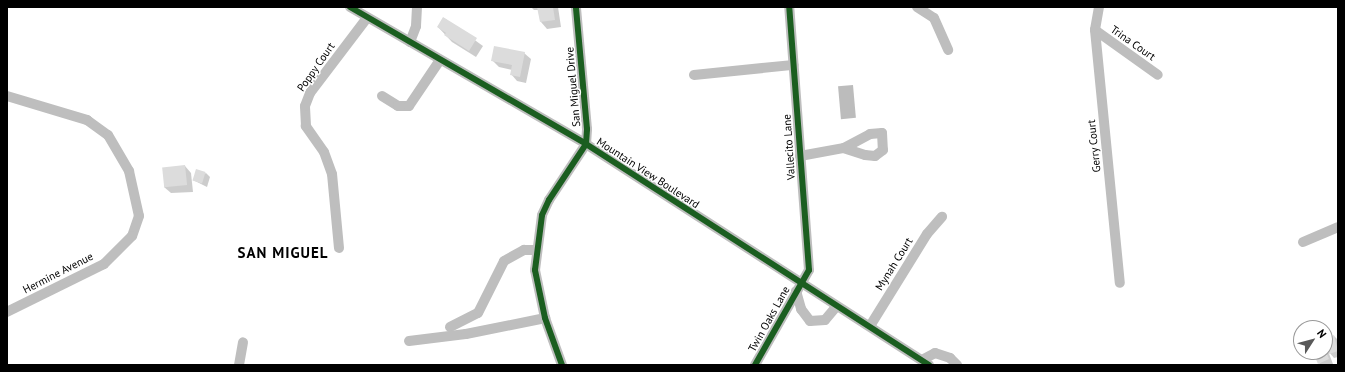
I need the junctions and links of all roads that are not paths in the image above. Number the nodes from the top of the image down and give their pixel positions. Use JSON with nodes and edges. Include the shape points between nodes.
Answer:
{"nodes":[{"id":1,"x":350,"y":7,"type":"edge"},
{"id":2,"x":417,"y":7,"type":"edge"},
{"id":3,"x":576,"y":7,"type":"edge"},
{"id":4,"x":789,"y":7,"type":"edge"},
{"id":5,"x":917,"y":7,"type":"edge"},
{"id":6,"x":1099,"y":7,"type":"edge"},
{"id":7,"x":367,"y":18,"type":"junction"},
{"id":8,"x":1095,"y":30,"type":"junction"},
{"id":9,"x":410,"y":42,"type":"junction"},
{"id":10,"x":948,"y":50,"type":"dead end"},
{"id":11,"x":440,"y":60,"type":"junction"},
{"id":12,"x":793,"y":65,"type":"junction"},
{"id":13,"x":694,"y":75,"type":"dead end"},
{"id":14,"x":1158,"y":75,"type":"dead end"},
{"id":15,"x":7,"y":96,"type":"edge"},
{"id":16,"x":382,"y":96,"type":"dead end"},
{"id":17,"x":586,"y":144,"type":"junction"},
{"id":18,"x":844,"y":148,"type":"dead end"},
{"id":19,"x":800,"y":156,"type":"junction"},
{"id":20,"x":942,"y":217,"type":"dead end"},
{"id":21,"x":1338,"y":227,"type":"edge"},
{"id":22,"x":1303,"y":242,"type":"dead end"},
{"id":23,"x":339,"y":248,"type":"dead end"},
{"id":24,"x":536,"y":250,"type":"junction"},
{"id":25,"x":1120,"y":284,"type":"dead end"},
{"id":26,"x":798,"y":287,"type":"junction"},
{"id":27,"x":836,"y":307,"type":"junction"},
{"id":28,"x":7,"y":312,"type":"edge"},
{"id":29,"x":545,"y":318,"type":"junction"},
{"id":30,"x":870,"y":326,"type":"junction"},
{"id":31,"x":450,"y":327,"type":"dead end"},
{"id":32,"x":409,"y":341,"type":"dead end"},
{"id":33,"x":243,"y":342,"type":"dead end"},
{"id":34,"x":925,"y":363,"type":"edge"},
{"id":35,"x":239,"y":365,"type":"edge"},
{"id":36,"x":562,"y":365,"type":"edge"},
{"id":37,"x":755,"y":365,"type":"edge"},
{"id":38,"x":957,"y":365,"type":"edge"}],
"edges":[{"from":1,"to":7,"type":"street","name":"Mountain View Boulevard"},
{"from":2,"to":9,"type":"street","via":[[416,26]]},
{"from":3,"to":17,"type":"street","name":"San Miguel Drive","via":[[587,129]]},
{"from":4,"to":12,"type":"street","name":"Vallecito Lane"},
{"from":5,"to":10,"type":"street","via":[[934,18]]},
{"from":6,"to":8,"type":"street","name":"Gerry Court"},
{"from":7,"to":9,"type":"street","name":"Mountain View Boulevard"},
{"from":7,"to":23,"type":"street","name":"Poppy Court","via":[[310,93],[305,106],[306,126],[324,152],[332,174]]},
{"from":8,"to":14,"type":"street","name":"Trina Court"},
{"from":8,"to":25,"type":"street","name":"Gerry Court"},
{"from":9,"to":11,"type":"street","name":"Mountain View Boulevard"},
{"from":11,"to":16,"type":"street","via":[[406,108],[390,104]]},
{"from":11,"to":17,"type":"street","name":"Mountain View Boulevard"},
{"from":12,"to":13,"type":"street"},
{"from":12,"to":19,"type":"street","name":"Vallecito Lane"},
{"from":15,"to":28,"type":"street","name":"Hermine Avenue","via":[[87,120],[108,135],[129,171],[139,216],[132,236],[104,264]]},
{"from":17,"to":24,"type":"street","via":[[549,200],[542,215]]},
{"from":17,"to":26,"type":"street","name":"Mountain View Boulevard"},
{"from":18,"to":19,"type":"street"},
{"from":19,"to":26,"type":"street","name":"Vallecito Lane","via":[[808,270]]},
{"from":20,"to":30,"type":"street","name":"Mynah Court","via":[[927,234]]},
{"from":21,"to":22,"type":"street"},
{"from":24,"to":29,"type":"street","via":[[535,270]]},
{"from":24,"to":31,"type":"street","via":[[524,250],[504,261],[478,313]]},
{"from":26,"to":27,"type":"street","name":"Mountain View Boulevard"},
{"from":26,"to":27,"type":"street","via":[[801,309],[810,321],[825,320]]},
{"from":26,"to":37,"type":"street","name":"Twin Oaks Lane"},
{"from":27,"to":30,"type":"street","name":"Mountain View Boulevard"},
{"from":29,"to":32,"type":"street","via":[[459,335]]},
{"from":29,"to":36,"type":"street"},
{"from":30,"to":34,"type":"street","name":"Mountain View Boulevard"},
{"from":33,"to":35,"type":"street"},
{"from":34,"to":38,"type":"street","via":[[935,353],[950,358]]}]}
